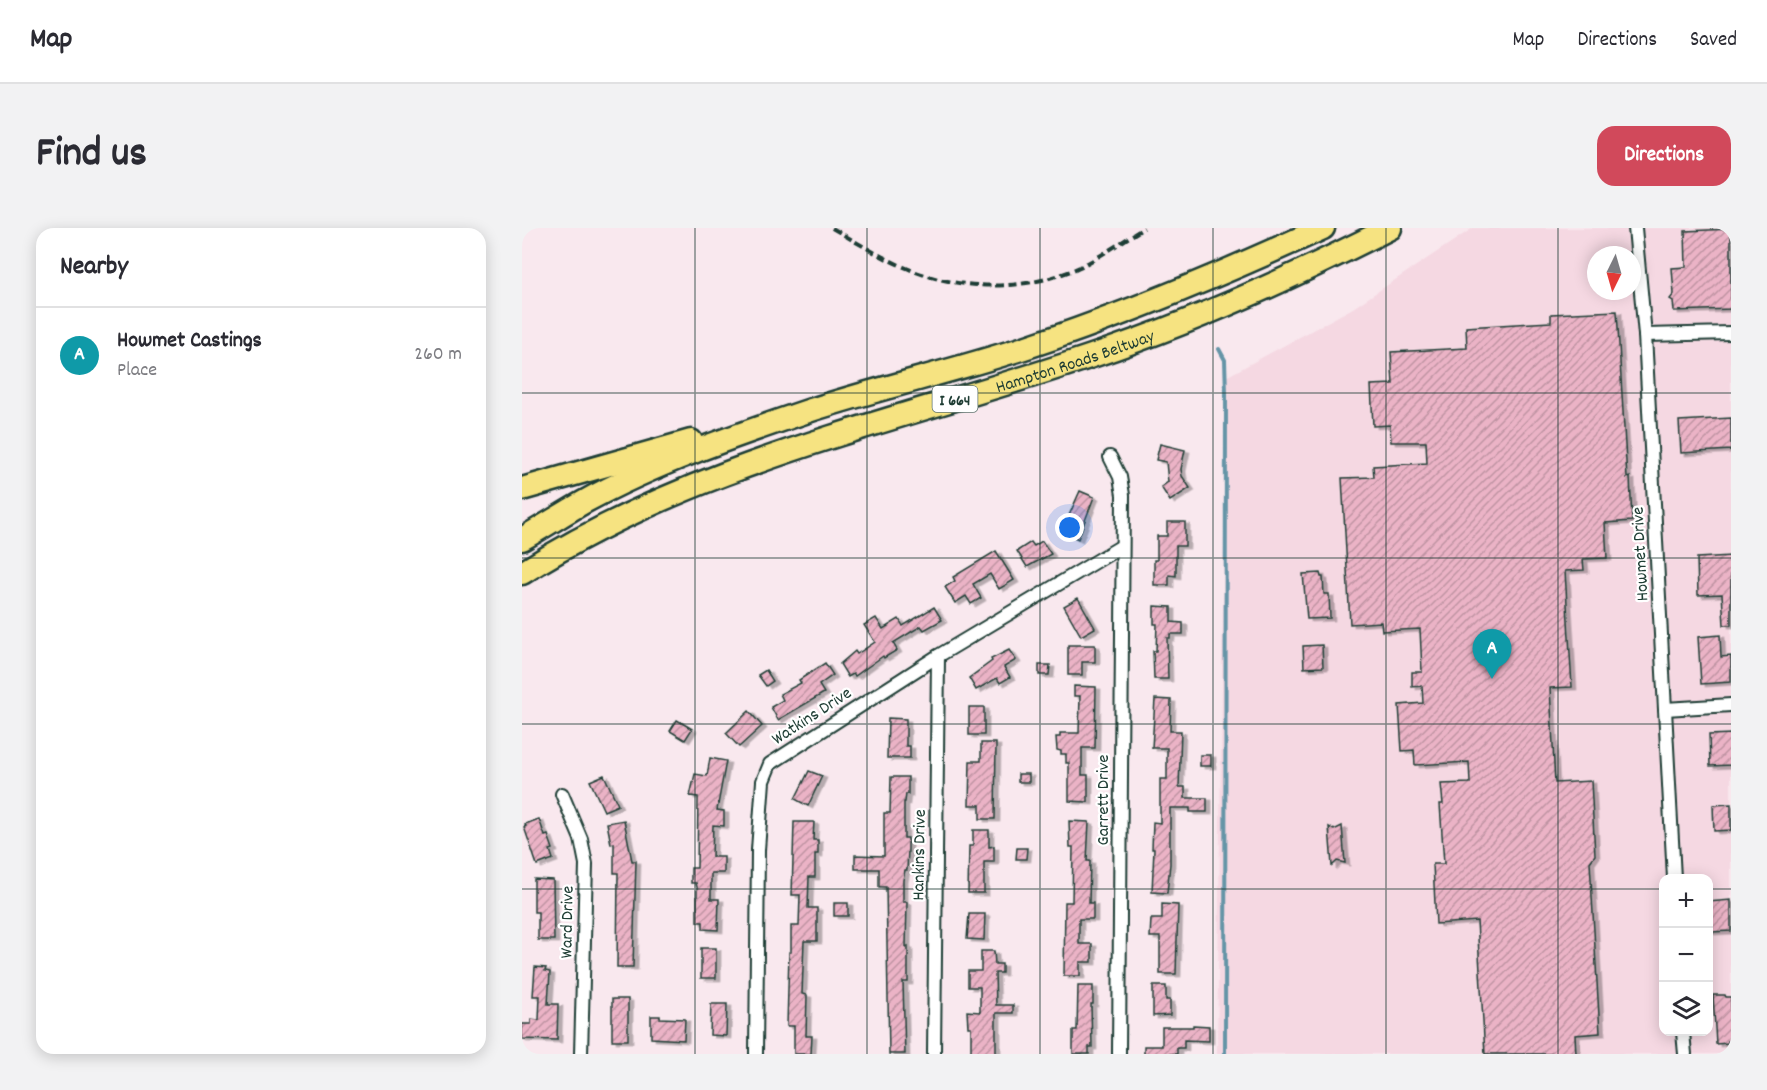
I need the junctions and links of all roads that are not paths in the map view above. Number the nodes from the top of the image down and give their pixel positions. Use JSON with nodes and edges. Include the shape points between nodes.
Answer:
{"nodes":[{"id":1,"x":1323,"y":228,"type":"edge"},
{"id":2,"x":1390,"y":228,"type":"edge"},
{"id":3,"x":1635,"y":228,"type":"edge"},
{"id":4,"x":1731,"y":333,"type":"edge"},
{"id":5,"x":1645,"y":335,"type":"junction"},
{"id":6,"x":811,"y":410,"type":"junction"},
{"id":7,"x":1110,"y":457,"type":"dead end"},
{"id":8,"x":522,"y":489,"type":"edge"},
{"id":9,"x":594,"y":532,"type":"junction"},
{"id":10,"x":522,"y":539,"type":"edge"},
{"id":11,"x":1122,"y":546,"type":"junction"},
{"id":12,"x":522,"y":573,"type":"edge"},
{"id":13,"x":522,"y":586,"type":"edge"},
{"id":14,"x":938,"y":656,"type":"junction"},
{"id":15,"x":1731,"y":705,"type":"edge"},
{"id":16,"x":1665,"y":709,"type":"junction"},
{"id":17,"x":562,"y":794,"type":"dead end"},
{"id":18,"x":1674,"y":874,"type":"edge"},
{"id":19,"x":1683,"y":1036,"type":"edge"},
{"id":20,"x":581,"y":1054,"type":"edge"},
{"id":21,"x":756,"y":1054,"type":"edge"},
{"id":22,"x":934,"y":1054,"type":"edge"},
{"id":23,"x":1119,"y":1054,"type":"edge"},
{"id":24,"x":1685,"y":1054,"type":"edge"}],
"edges":[{"from":1,"to":6,"type":"highway","name":"Hampton Roads Beltway","number":"I 664","via":[[1199,284],[1082,328]]},
{"from":2,"to":9,"type":"highway","name":"Hampton Roads Beltway","number":"I 664","via":[[1253,293],[1132,341],[782,453],[691,486]]},
{"from":3,"to":5,"type":"street","name":"Howmet Drive"},
{"from":4,"to":5,"type":"street"},
{"from":5,"to":16,"type":"street","name":"Howmet Drive"},
{"from":6,"to":8,"type":"highway"},
{"from":6,"to":10,"type":"highway","name":"Hampton Roads Beltway","number":"I 664","via":[[642,474]]},
{"from":7,"to":11,"type":"street","name":"Garrett Drive","via":[[1122,486]]},
{"from":9,"to":12,"type":"highway","name":"Hampton Roads Beltway","number":"I 664"},
{"from":9,"to":13,"type":"highway"},
{"from":11,"to":14,"type":"street","name":"Watkins Drive"},
{"from":11,"to":23,"type":"street","name":"Garrett Drive"},
{"from":14,"to":21,"type":"street","name":"Watkins Drive","via":[[770,764],[763,781],[758,850]]},
{"from":14,"to":22,"type":"street","name":"Hankins Drive"},
{"from":15,"to":16,"type":"street"},
{"from":16,"to":18,"type":"street","name":"Howmet Drive"},
{"from":17,"to":20,"type":"street","name":"Ward Drive","via":[[581,839],[586,864]]},
{"from":19,"to":24,"type":"street"}]}
